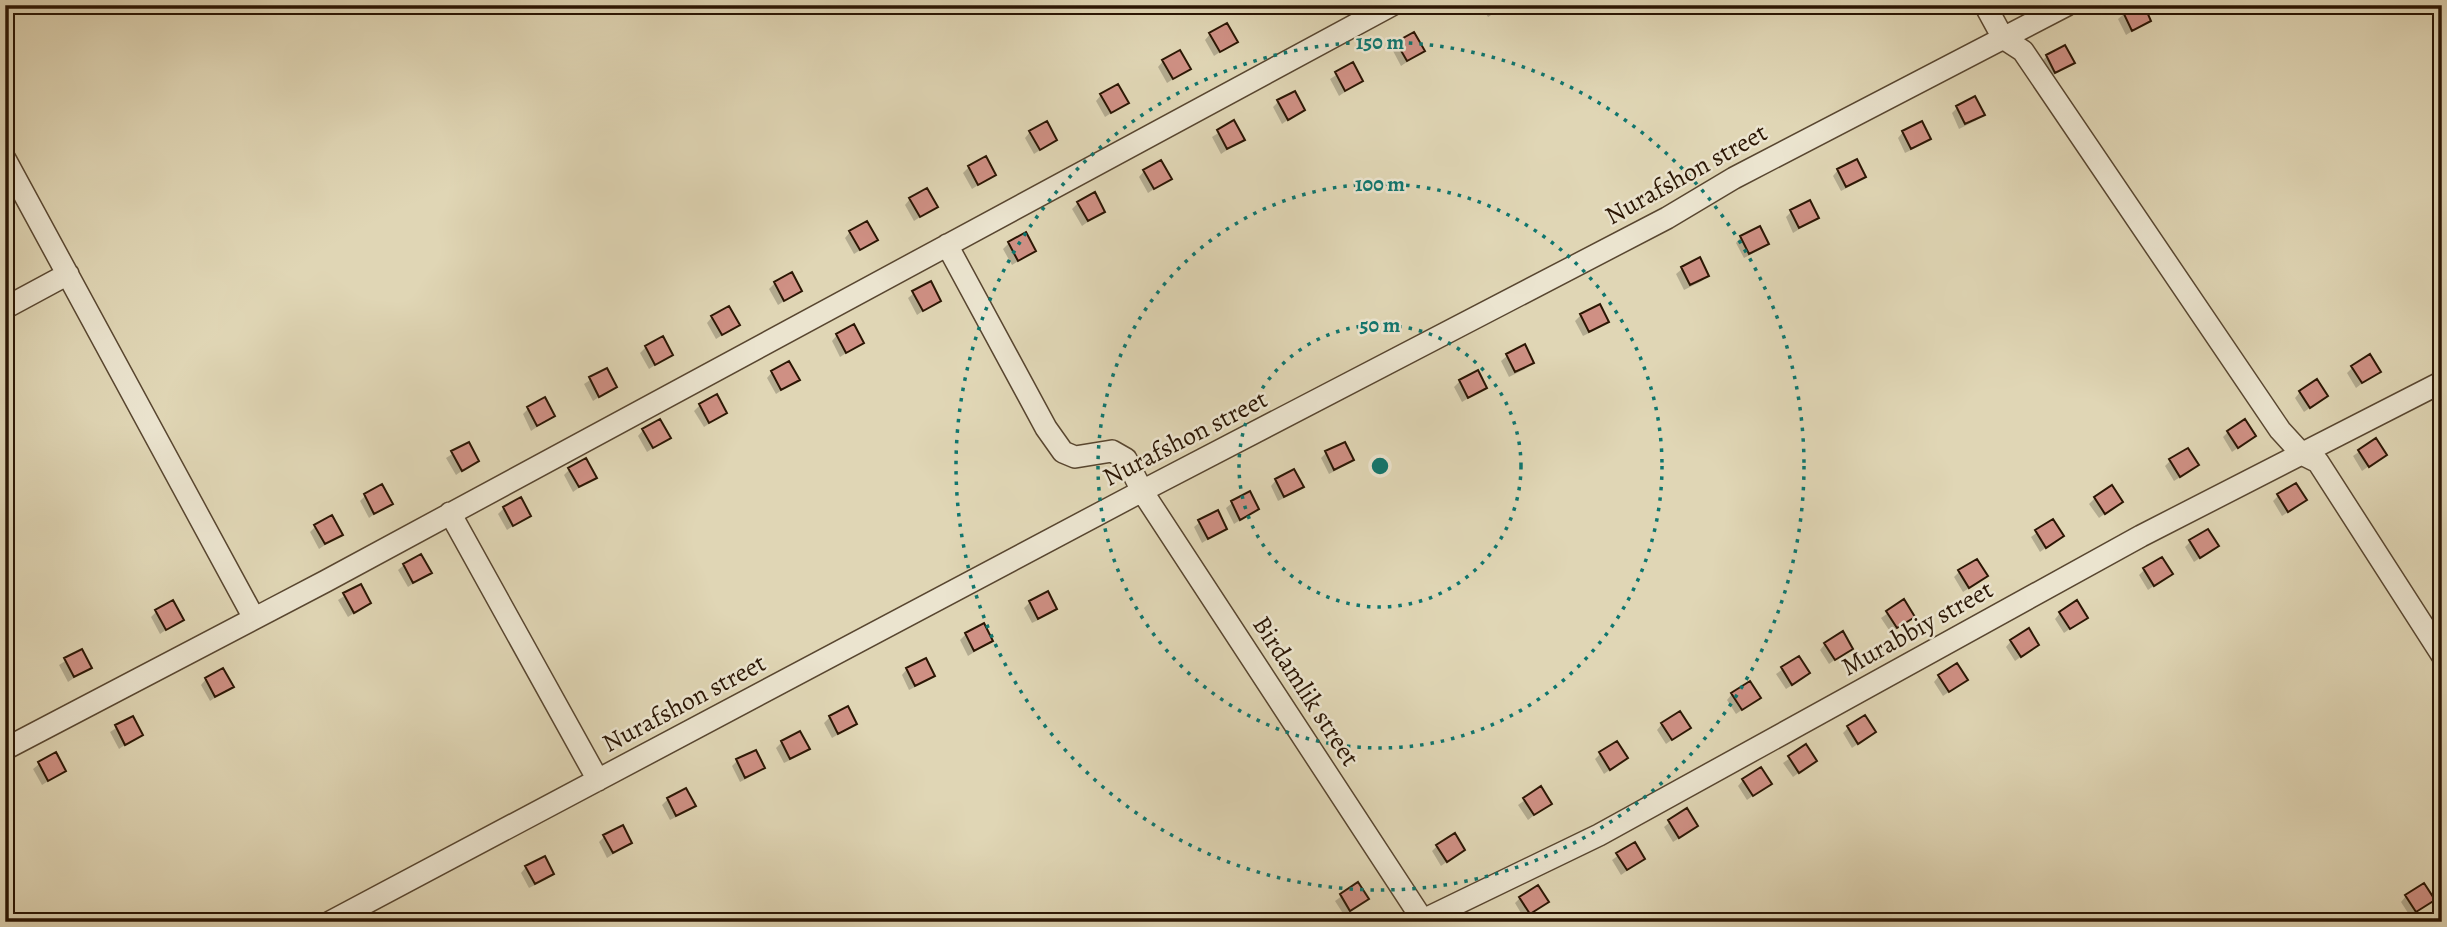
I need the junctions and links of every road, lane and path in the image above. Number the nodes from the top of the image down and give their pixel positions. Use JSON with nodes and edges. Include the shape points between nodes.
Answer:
{"nodes":[{"id":1,"x":1392,"y":5,"type":"edge"},
{"id":2,"x":1985,"y":5,"type":"edge"},
{"id":3,"x":2067,"y":5,"type":"edge"},
{"id":4,"x":2003,"y":38,"type":"junction"},
{"id":5,"x":5,"y":159,"type":"edge"},
{"id":6,"x":947,"y":245,"type":"junction"},
{"id":7,"x":68,"y":274,"type":"junction"},
{"id":8,"x":5,"y":308,"type":"edge"},
{"id":9,"x":2442,"y":382,"type":"edge"},
{"id":10,"x":2302,"y":454,"type":"junction"},
{"id":11,"x":1142,"y":491,"type":"junction"},
{"id":12,"x":450,"y":513,"type":"junction"},
{"id":13,"x":254,"y":618,"type":"junction"},
{"id":14,"x":2442,"y":655,"type":"edge"},
{"id":15,"x":5,"y":749,"type":"edge"},
{"id":16,"x":598,"y":780,"type":"junction"},
{"id":17,"x":1422,"y":921,"type":"edge"},
{"id":18,"x":330,"y":922,"type":"edge"}],
"edges":[{"from":1,"to":6,"type":"street"},
{"from":2,"to":4,"type":"street"},
{"from":3,"to":4,"type":"street","name":"Nurafshon street"},
{"from":4,"to":10,"type":"street","via":[[2023,51],[2280,430]]},
{"from":4,"to":11,"type":"street","name":"Nurafshon street"},
{"from":5,"to":7,"type":"street"},
{"from":6,"to":11,"type":"street","name":"Birdamlik street","via":[[1063,452],[1075,457],[1112,451],[1126,459]]},
{"from":6,"to":12,"type":"street"},
{"from":7,"to":8,"type":"street"},
{"from":7,"to":13,"type":"street"},
{"from":9,"to":10,"type":"street","name":"Murabbiy street"},
{"from":10,"to":14,"type":"street","via":[[2318,462]]},
{"from":10,"to":17,"type":"street","name":"Murabbiy street","via":[[2141,536],[1599,835]]},
{"from":11,"to":16,"type":"street","name":"Nurafshon street"},
{"from":11,"to":17,"type":"street","name":"Birdamlik street"},
{"from":12,"to":13,"type":"street"},
{"from":12,"to":16,"type":"street"},
{"from":13,"to":15,"type":"street"},
{"from":16,"to":18,"type":"street","name":"Nurafshon street"}]}
